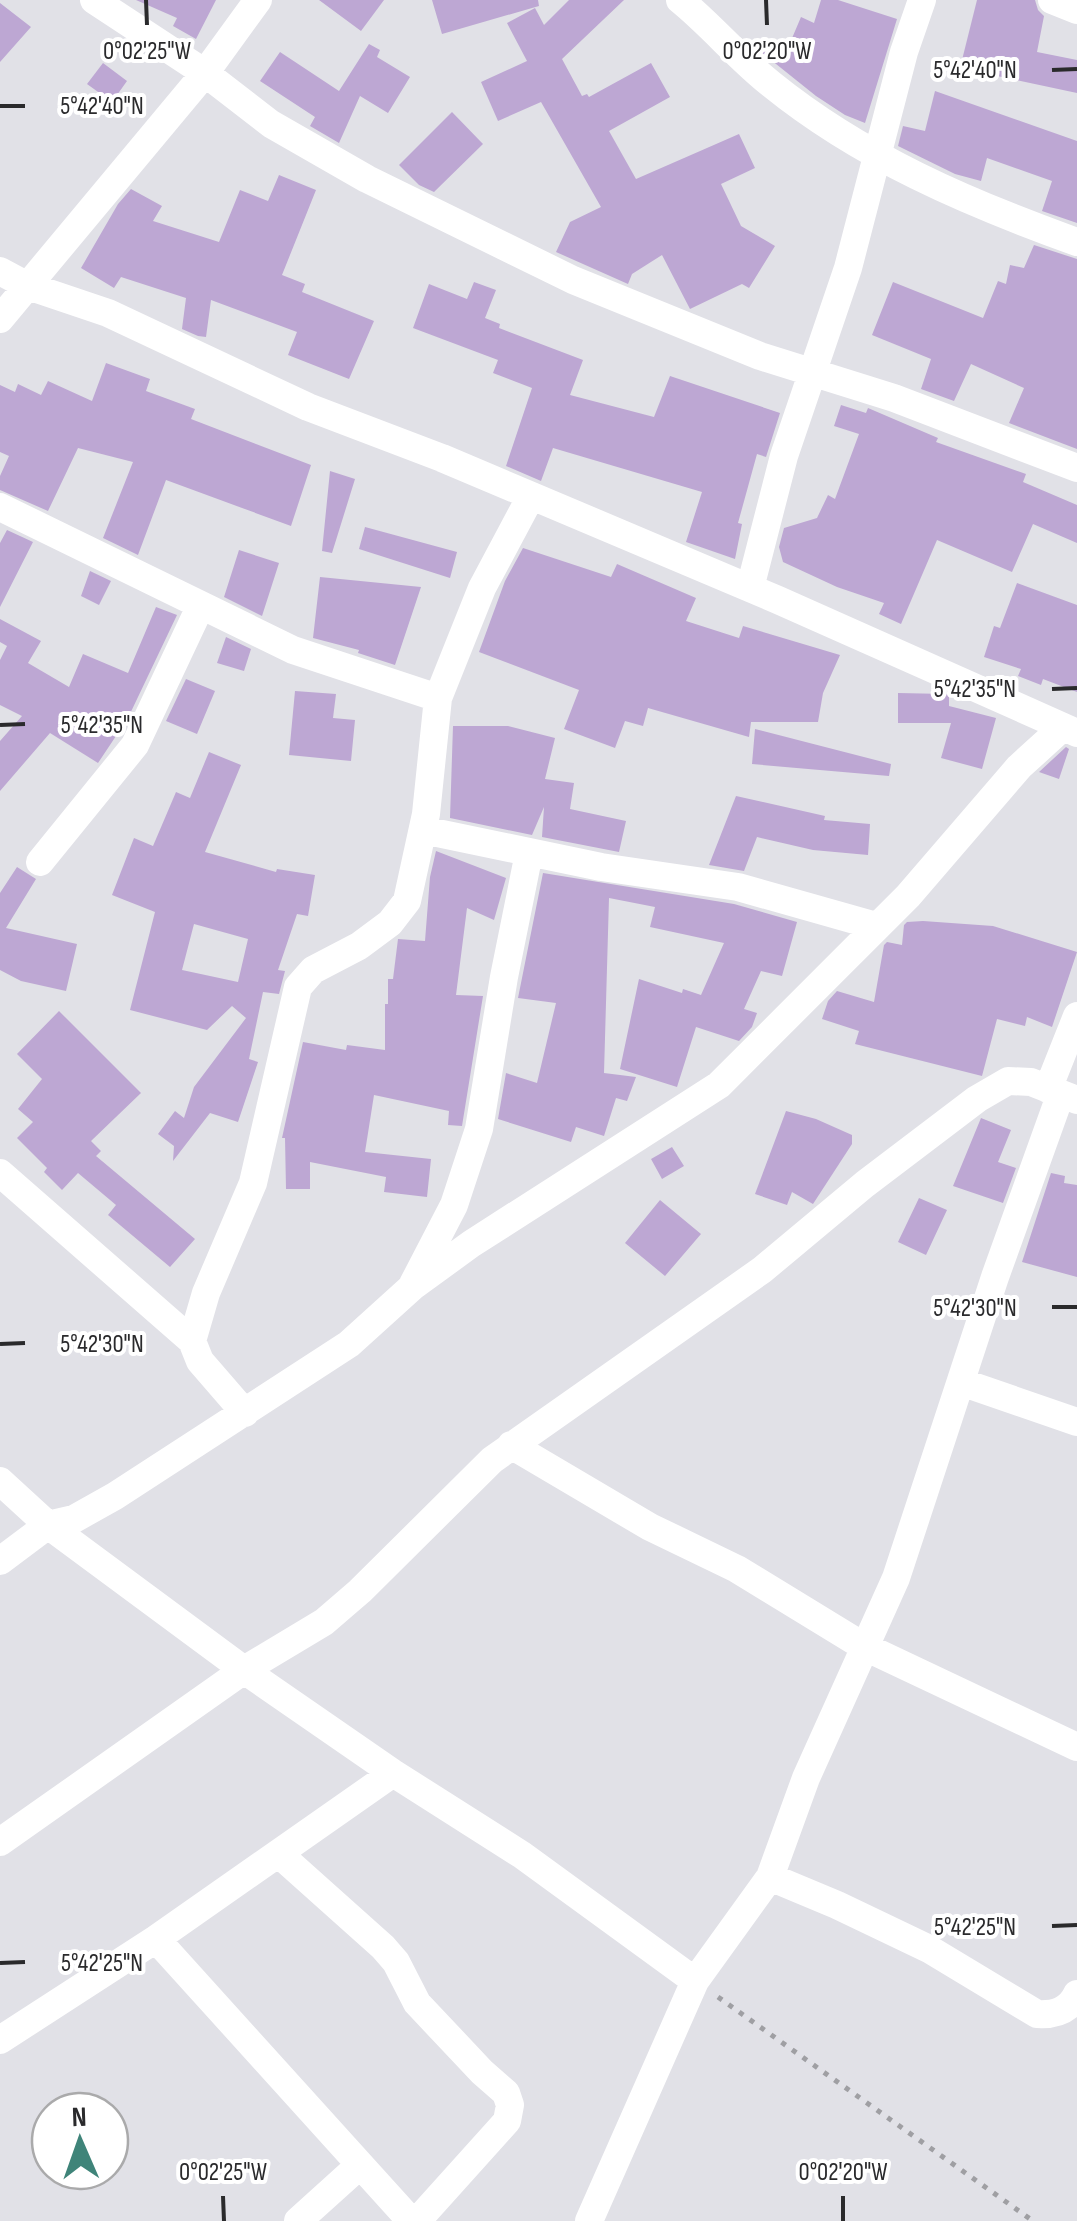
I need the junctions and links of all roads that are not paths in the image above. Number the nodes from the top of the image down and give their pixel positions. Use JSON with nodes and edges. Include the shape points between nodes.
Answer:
{"nodes":[{"id":1,"x":94,"y":0,"type":"edge"},
{"id":2,"x":258,"y":0,"type":"edge"},
{"id":3,"x":680,"y":0,"type":"edge"},
{"id":4,"x":922,"y":0,"type":"edge"},
{"id":5,"x":1052,"y":0,"type":"edge"},
{"id":6,"x":1077,"y":10,"type":"edge"},
{"id":7,"x":205,"y":73,"type":"junction"},
{"id":8,"x":880,"y":155,"type":"junction"},
{"id":9,"x":1077,"y":242,"type":"edge"},
{"id":10,"x":0,"y":271,"type":"edge"},
{"id":11,"x":28,"y":286,"type":"junction"},
{"id":12,"x":0,"y":319,"type":"edge"},
{"id":13,"x":812,"y":373,"type":"junction"},
{"id":14,"x":1077,"y":468,"type":"edge"},
{"id":15,"x":532,"y":496,"type":"junction"},
{"id":16,"x":0,"y":508,"type":"edge"},
{"id":17,"x":750,"y":588,"type":"junction"},
{"id":18,"x":200,"y":608,"type":"junction"},
{"id":19,"x":438,"y":698,"type":"junction"},
{"id":20,"x":1070,"y":730,"type":"edge"},
{"id":21,"x":422,"y":830,"type":"junction"},
{"id":22,"x":529,"y":854,"type":"junction"},
{"id":23,"x":40,"y":862,"type":"dead end"},
{"id":24,"x":876,"y":926,"type":"junction"},
{"id":25,"x":1077,"y":1016,"type":"edge"},
{"id":26,"x":1061,"y":1095,"type":"edge"},
{"id":27,"x":0,"y":1173,"type":"edge"},
{"id":28,"x":412,"y":1287,"type":"junction"},
{"id":29,"x":192,"y":1341,"type":"junction"},
{"id":30,"x":961,"y":1382,"type":"junction"},
{"id":31,"x":245,"y":1413,"type":"junction"},
{"id":32,"x":1077,"y":1422,"type":"edge"},
{"id":33,"x":512,"y":1445,"type":"junction"},
{"id":34,"x":0,"y":1481,"type":"edge"},
{"id":35,"x":48,"y":1525,"type":"junction"},
{"id":36,"x":0,"y":1561,"type":"edge"},
{"id":37,"x":864,"y":1646,"type":"junction"},
{"id":38,"x":244,"y":1670,"type":"junction"},
{"id":39,"x":1077,"y":1747,"type":"edge"},
{"id":40,"x":393,"y":1773,"type":"junction"},
{"id":41,"x":0,"y":1842,"type":"edge"},
{"id":42,"x":280,"y":1854,"type":"junction"},
{"id":43,"x":770,"y":1878,"type":"junction"},
{"id":44,"x":156,"y":1939,"type":"junction"},
{"id":45,"x":695,"y":1981,"type":"junction"},
{"id":46,"x":1077,"y":1994,"type":"edge"},
{"id":47,"x":0,"y":2040,"type":"edge"},
{"id":48,"x":360,"y":2165,"type":"junction"},
{"id":49,"x":298,"y":2221,"type":"edge"},
{"id":50,"x":414,"y":2221,"type":"edge"},
{"id":51,"x":589,"y":2221,"type":"edge"}],
"edges":[{"from":1,"to":7,"type":"street"},
{"from":2,"to":7,"type":"street"},
{"from":3,"to":8,"type":"street","via":[[771,84]]},
{"from":4,"to":8,"type":"street"},
{"from":5,"to":6,"type":"street"},
{"from":7,"to":11,"type":"street"},
{"from":7,"to":13,"type":"street","via":[[271,124],[403,197],[638,309]]},
{"from":8,"to":9,"type":"street","via":[[958,198]]},
{"from":8,"to":13,"type":"street"},
{"from":10,"to":11,"type":"street"},
{"from":11,"to":12,"type":"street"},
{"from":11,"to":15,"type":"street","via":[[108,313],[308,407]]},
{"from":13,"to":14,"type":"street"},
{"from":13,"to":17,"type":"street"},
{"from":15,"to":17,"type":"street"},
{"from":15,"to":19,"type":"street","via":[[482,588]]},
{"from":16,"to":18,"type":"street"},
{"from":17,"to":20,"type":"street"},
{"from":18,"to":19,"type":"street","via":[[293,650]]},
{"from":18,"to":23,"type":"street","via":[[135,745]]},
{"from":19,"to":21,"type":"street"},
{"from":20,"to":24,"type":"street","via":[[1019,767]]},
{"from":21,"to":22,"type":"street"},
{"from":21,"to":29,"type":"street","via":[[407,901],[390,923],[313,970],[298,987],[253,1183]]},
{"from":22,"to":24,"type":"street","via":[[738,887]]},
{"from":22,"to":28,"type":"street","via":[[479,1129],[454,1204]]},
{"from":24,"to":28,"type":"street","via":[[719,1085]]},
{"from":25,"to":26,"type":"street"},
{"from":26,"to":30,"type":"street"},
{"from":26,"to":33,"type":"street","via":[[1008,1081],[977,1099],[762,1270]]},
{"from":27,"to":29,"type":"street"},
{"from":28,"to":31,"type":"street","via":[[350,1344]]},
{"from":29,"to":31,"type":"street","via":[[200,1361]]},
{"from":30,"to":32,"type":"street"},
{"from":30,"to":37,"type":"street","via":[[908,1546]]},
{"from":31,"to":35,"type":"street","via":[[115,1496]]},
{"from":33,"to":37,"type":"street"},
{"from":33,"to":38,"type":"street","via":[[348,1602]]},
{"from":34,"to":35,"type":"street"},
{"from":35,"to":36,"type":"street"},
{"from":35,"to":38,"type":"street"},
{"from":37,"to":39,"type":"street"},
{"from":37,"to":43,"type":"street"},
{"from":38,"to":40,"type":"street"},
{"from":38,"to":41,"type":"street"},
{"from":40,"to":42,"type":"street"},
{"from":40,"to":45,"type":"street","via":[[522,1855]]},
{"from":42,"to":44,"type":"street"},
{"from":42,"to":50,"type":"street","via":[[382,1947],[417,2004],[506,2094],[506,2122]]},
{"from":43,"to":45,"type":"street"},
{"from":43,"to":46,"type":"street","via":[[930,1950],[1036,2014],[1052,2015]]},
{"from":44,"to":47,"type":"street"},
{"from":44,"to":48,"type":"street"},
{"from":45,"to":51,"type":"street"},
{"from":48,"to":49,"type":"street"},
{"from":48,"to":50,"type":"street"}]}
